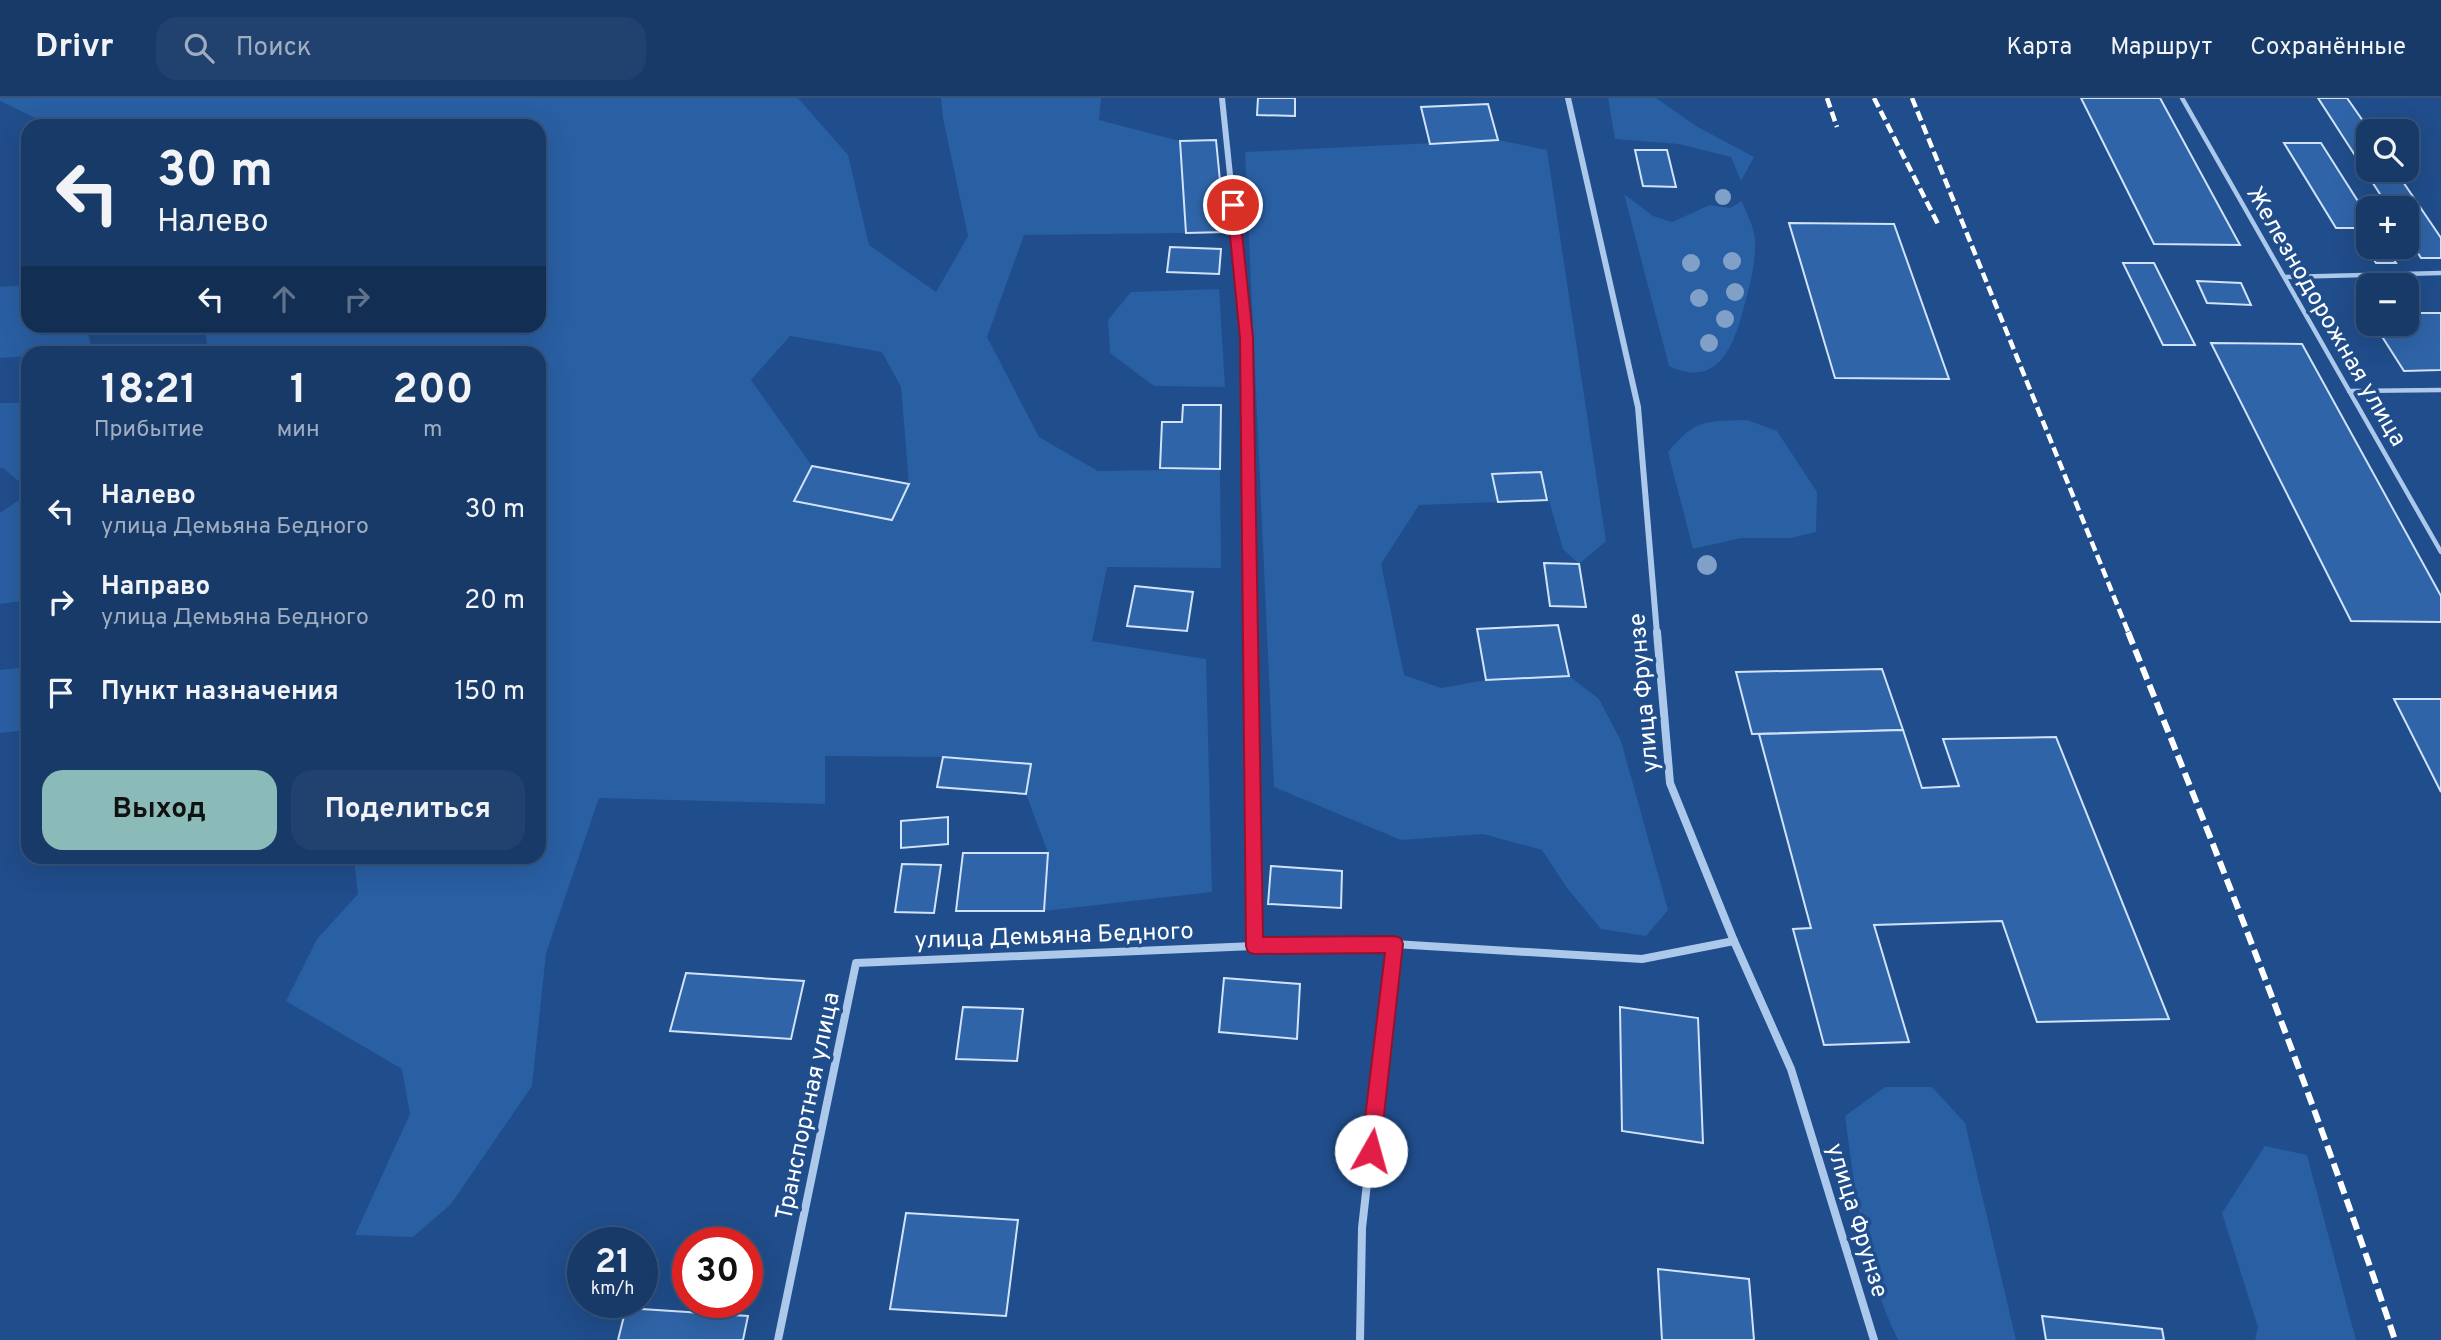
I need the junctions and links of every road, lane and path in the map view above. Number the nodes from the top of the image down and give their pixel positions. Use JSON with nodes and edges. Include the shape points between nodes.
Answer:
{"nodes":[{"id":1,"x":1222,"y":98,"type":"edge"},
{"id":2,"x":1567,"y":98,"type":"edge"},
{"id":3,"x":2182,"y":98,"type":"edge"},
{"id":4,"x":2441,"y":273,"type":"edge"},
{"id":5,"x":2285,"y":277,"type":"junction"},
{"id":6,"x":2441,"y":390,"type":"edge"},
{"id":7,"x":2349,"y":391,"type":"junction"},
{"id":8,"x":2441,"y":552,"type":"edge"},
{"id":9,"x":1734,"y":941,"type":"junction"},
{"id":10,"x":1394,"y":944,"type":"junction"},
{"id":11,"x":1254,"y":946,"type":"junction"},
{"id":12,"x":856,"y":963,"type":"joint"},
{"id":13,"x":778,"y":1340,"type":"edge"},
{"id":14,"x":1360,"y":1340,"type":"edge"},
{"id":15,"x":1874,"y":1340,"type":"edge"}],
"edges":[{"from":1,"to":11,"type":"street","via":[[1247,338]]},
{"from":2,"to":9,"type":"street","name":"улица Фрунзе","via":[[1638,407],[1670,783]]},
{"from":3,"to":5,"type":"lane","name":"Железнодорожная улица"},
{"from":4,"to":5,"type":"lane"},
{"from":5,"to":7,"type":"lane","name":"Железнодорожная улица"},
{"from":6,"to":7,"type":"lane"},
{"from":7,"to":8,"type":"lane","name":"Железнодорожная улица"},
{"from":9,"to":10,"type":"street","name":"улица Демьяна Бедного","via":[[1642,959]]},
{"from":9,"to":15,"type":"street","name":"улица Фрунзе","via":[[1791,1069]]},
{"from":10,"to":11,"type":"street","name":"улица Демьяна Бедного"},
{"from":10,"to":14,"type":"street","via":[[1362,1228]]},
{"from":11,"to":12,"type":"street","name":"улица Демьяна Бедного"},
{"from":12,"to":13,"type":"street","name":"Транспортная улица"}]}
